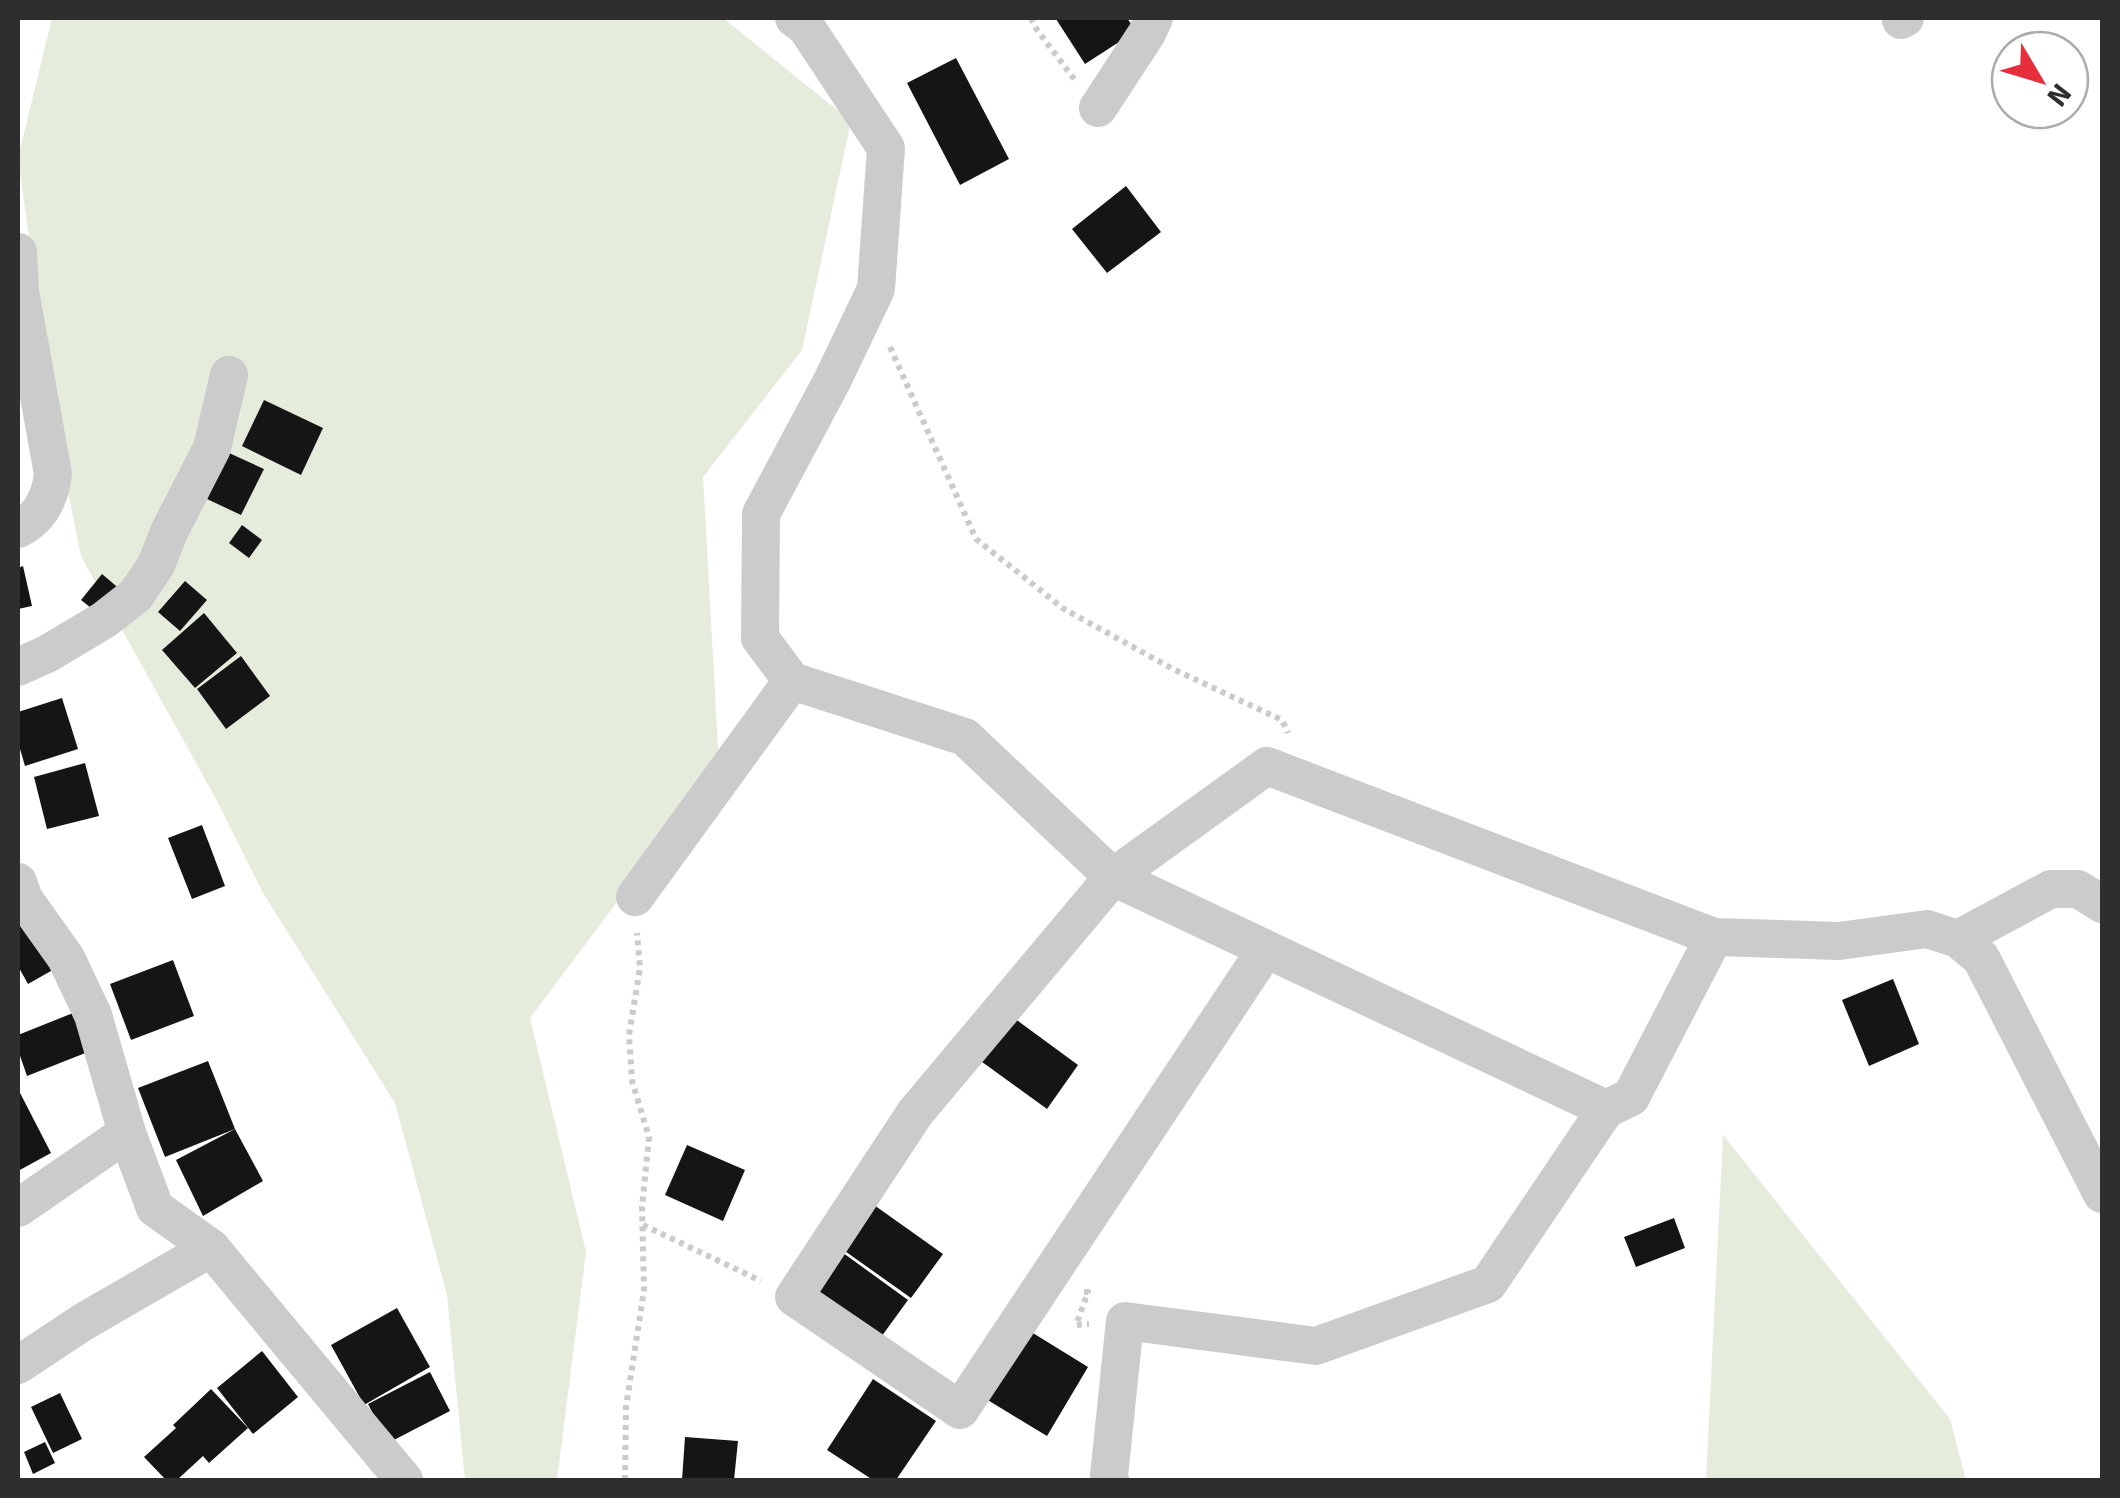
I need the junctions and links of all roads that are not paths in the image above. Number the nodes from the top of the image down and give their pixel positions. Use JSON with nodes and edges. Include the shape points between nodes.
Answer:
{"nodes":[{"id":1,"x":794,"y":18,"type":"edge"},
{"id":2,"x":1154,"y":18,"type":"edge"},
{"id":3,"x":1098,"y":108,"type":"road end"},
{"id":4,"x":18,"y":252,"type":"edge"},
{"id":5,"x":229,"y":375,"type":"dead end"},
{"id":6,"x":18,"y":529,"type":"edge"},
{"id":7,"x":18,"y":668,"type":"edge"},
{"id":8,"x":792,"y":681,"type":"junction"},
{"id":9,"x":1113,"y":877,"type":"junction"},
{"id":10,"x":18,"y":882,"type":"edge"},
{"id":11,"x":634,"y":897,"type":"road end"},
{"id":12,"x":2102,"y":904,"type":"edge"},
{"id":13,"x":1714,"y":937,"type":"junction"},
{"id":14,"x":1958,"y":939,"type":"junction"},
{"id":15,"x":1266,"y":949,"type":"junction"},
{"id":16,"x":1606,"y":1110,"type":"junction"},
{"id":17,"x":127,"y":1133,"type":"junction"},
{"id":18,"x":2102,"y":1194,"type":"edge"},
{"id":19,"x":18,"y":1208,"type":"edge"},
{"id":20,"x":212,"y":1248,"type":"junction"},
{"id":21,"x":18,"y":1366,"type":"edge"},
{"id":22,"x":398,"y":1479,"type":"edge"},
{"id":23,"x":1110,"y":1480,"type":"edge"}],
"edges":[{"from":1,"to":8,"type":"street","via":[[886,148],[876,289],[761,514],[760,638]]},
{"from":2,"to":3,"type":"street"},
{"from":4,"to":6,"type":"street","via":[[53,474],[42,509]]},
{"from":5,"to":7,"type":"street","via":[[212,448],[136,595]]},
{"from":8,"to":9,"type":"street","via":[[965,736]]},
{"from":8,"to":11,"type":"street"},
{"from":9,"to":13,"type":"street","via":[[1267,766]]},
{"from":9,"to":15,"type":"street"},
{"from":9,"to":15,"type":"street","via":[[915,1113],[794,1297],[960,1410]]},
{"from":10,"to":17,"type":"street","via":[[93,1015]]},
{"from":12,"to":14,"type":"street","via":[[2078,889],[2051,889]]},
{"from":13,"to":14,"type":"street","via":[[1839,942],[1928,929]]},
{"from":13,"to":16,"type":"street","via":[[1631,1097]]},
{"from":14,"to":18,"type":"street","via":[[1981,958]]},
{"from":15,"to":16,"type":"street"},
{"from":16,"to":23,"type":"street","via":[[1488,1284],[1316,1346],[1125,1321]]},
{"from":17,"to":19,"type":"street"},
{"from":17,"to":20,"type":"street","via":[[155,1208]]},
{"from":20,"to":21,"type":"street"},
{"from":20,"to":22,"type":"street"}]}
